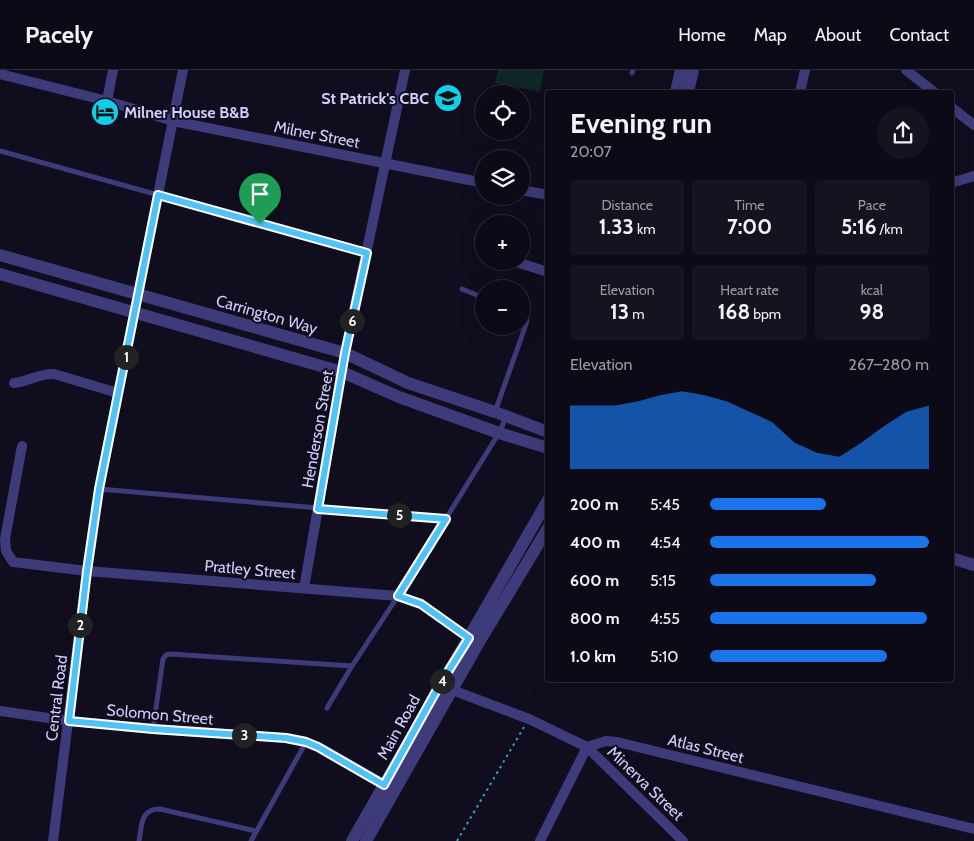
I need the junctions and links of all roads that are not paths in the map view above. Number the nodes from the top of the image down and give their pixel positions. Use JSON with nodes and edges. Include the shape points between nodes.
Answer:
{"nodes":[{"id":1,"x":113,"y":70,"type":"edge"},
{"id":2,"x":183,"y":70,"type":"edge"},
{"id":3,"x":405,"y":70,"type":"edge"},
{"id":4,"x":681,"y":70,"type":"edge"},
{"id":5,"x":693,"y":70,"type":"edge"},
{"id":6,"x":805,"y":70,"type":"edge"},
{"id":7,"x":906,"y":70,"type":"edge"},
{"id":8,"x":7,"y":74,"type":"edge"},
{"id":9,"x":676,"y":90,"type":"edge"},
{"id":10,"x":688,"y":90,"type":"edge"},
{"id":11,"x":800,"y":90,"type":"edge"},
{"id":12,"x":931,"y":90,"type":"edge"},
{"id":13,"x":107,"y":101,"type":"junction"},
{"id":14,"x":954,"y":109,"type":"edge"},
{"id":15,"x":173,"y":121,"type":"junction"},
{"id":16,"x":974,"y":125,"type":"edge"},
{"id":17,"x":0,"y":151,"type":"edge"},
{"id":18,"x":386,"y":164,"type":"junction"},
{"id":19,"x":974,"y":176,"type":"edge"},
{"id":20,"x":475,"y":181,"type":"edge"},
{"id":21,"x":954,"y":182,"type":"edge"},
{"id":22,"x":530,"y":192,"type":"edge"},
{"id":23,"x":545,"y":194,"type":"edge"},
{"id":24,"x":158,"y":195,"type":"junction"},
{"id":25,"x":367,"y":253,"type":"junction"},
{"id":26,"x":0,"y":255,"type":"edge"},
{"id":27,"x":530,"y":266,"type":"edge"},
{"id":28,"x":545,"y":271,"type":"edge"},
{"id":29,"x":0,"y":274,"type":"edge"},
{"id":30,"x":462,"y":289,"type":"dead end"},
{"id":31,"x":139,"y":294,"type":"junction"},
{"id":32,"x":475,"y":294,"type":"edge"},
{"id":33,"x":135,"y":312,"type":"junction"},
{"id":34,"x":523,"y":335,"type":"edge"},
{"id":35,"x":345,"y":353,"type":"junction"},
{"id":36,"x":342,"y":372,"type":"junction"},
{"id":37,"x":14,"y":383,"type":"dead end"},
{"id":38,"x":118,"y":393,"type":"junction"},
{"id":39,"x":501,"y":414,"type":"junction"},
{"id":40,"x":545,"y":431,"type":"edge"},
{"id":41,"x":499,"y":433,"type":"junction"},
{"id":42,"x":22,"y":446,"type":"dead end"},
{"id":43,"x":545,"y":447,"type":"edge"},
{"id":44,"x":99,"y":489,"type":"junction"},
{"id":45,"x":545,"y":506,"type":"edge"},
{"id":46,"x":318,"y":509,"type":"junction"},
{"id":47,"x":446,"y":519,"type":"junction"},
{"id":48,"x":545,"y":533,"type":"edge"},
{"id":49,"x":954,"y":559,"type":"edge"},
{"id":50,"x":974,"y":565,"type":"edge"},
{"id":51,"x":87,"y":571,"type":"junction"},
{"id":52,"x":304,"y":588,"type":"junction"},
{"id":53,"x":398,"y":596,"type":"junction"},
{"id":54,"x":473,"y":641,"type":"junction"},
{"id":55,"x":352,"y":666,"type":"junction"},
{"id":56,"x":439,"y":686,"type":"junction"},
{"id":57,"x":452,"y":689,"type":"junction"},
{"id":58,"x":327,"y":708,"type":"dead end"},
{"id":59,"x":0,"y":711,"type":"edge"},
{"id":60,"x":69,"y":721,"type":"junction"},
{"id":61,"x":153,"y":729,"type":"junction"},
{"id":62,"x":306,"y":742,"type":"junction"},
{"id":63,"x":587,"y":747,"type":"junction"},
{"id":64,"x":389,"y":788,"type":"junction"},
{"id":65,"x":974,"y":829,"type":"edge"},
{"id":66,"x":256,"y":831,"type":"junction"},
{"id":67,"x":678,"y":839,"type":"edge"},
{"id":68,"x":53,"y":841,"type":"edge"},
{"id":69,"x":139,"y":841,"type":"edge"},
{"id":70,"x":251,"y":841,"type":"edge"},
{"id":71,"x":352,"y":841,"type":"edge"},
{"id":72,"x":366,"y":841,"type":"edge"},
{"id":73,"x":540,"y":841,"type":"edge"}],
"edges":[{"from":1,"to":13,"type":"street"},
{"from":2,"to":15,"type":"street","name":"Central Road"},
{"from":3,"to":18,"type":"street","name":"Henderson Street"},
{"from":4,"to":9,"type":"street"},
{"from":5,"to":10,"type":"street"},
{"from":6,"to":11,"type":"street"},
{"from":7,"to":12,"type":"street"},
{"from":8,"to":13,"type":"street","name":"Milner Street"},
{"from":13,"to":15,"type":"street","name":"Milner Street"},
{"from":14,"to":16,"type":"street"},
{"from":15,"to":18,"type":"street","name":"Milner Street"},
{"from":15,"to":24,"type":"street","name":"Central Road"},
{"from":17,"to":24,"type":"lane"},
{"from":18,"to":20,"type":"street","name":"Milner Street"},
{"from":18,"to":25,"type":"street","name":"Henderson Street"},
{"from":19,"to":21,"type":"street"},
{"from":22,"to":23,"type":"street"},
{"from":24,"to":25,"type":"lane"},
{"from":24,"to":31,"type":"street","name":"Central Road"},
{"from":25,"to":35,"type":"street","name":"Henderson Street"},
{"from":26,"to":31,"type":"street","name":"Carrington Way"},
{"from":27,"to":28,"type":"street"},
{"from":29,"to":33,"type":"street"},
{"from":30,"to":32,"type":"lane"},
{"from":31,"to":33,"type":"street","name":"Central Road"},
{"from":31,"to":35,"type":"street","name":"Carrington Way"},
{"from":33,"to":36,"type":"street"},
{"from":33,"to":38,"type":"street","name":"Central Road"},
{"from":34,"to":39,"type":"lane"},
{"from":35,"to":36,"type":"street","name":"Henderson Street"},
{"from":35,"to":39,"type":"street","name":"Carrington Way","via":[[408,383]]},
{"from":36,"to":41,"type":"street","via":[[399,397]]},
{"from":36,"to":46,"type":"street","name":"Henderson Street"},
{"from":37,"to":38,"type":"street","via":[[54,374]]},
{"from":38,"to":44,"type":"street","name":"Central Road"},
{"from":39,"to":40,"type":"street","name":"Carrington Way"},
{"from":39,"to":41,"type":"lane"},
{"from":41,"to":43,"type":"street"},
{"from":41,"to":47,"type":"lane"},
{"from":42,"to":51,"type":"street","name":"Pratley Street","via":[[5,539],[8,556],[13,562]]},
{"from":44,"to":46,"type":"lane"},
{"from":44,"to":51,"type":"street","name":"Central Road"},
{"from":45,"to":54,"type":"street","name":"Main Road"},
{"from":46,"to":47,"type":"lane"},
{"from":46,"to":52,"type":"street","name":"Henderson Street"},
{"from":47,"to":53,"type":"lane"},
{"from":48,"to":54,"type":"street","name":"Main Road"},
{"from":49,"to":50,"type":"street"},
{"from":51,"to":52,"type":"street","name":"Pratley Street"},
{"from":51,"to":60,"type":"street","name":"Central Road"},
{"from":52,"to":53,"type":"street","name":"Pratley Street"},
{"from":53,"to":54,"type":"street","name":"Pratley Street","via":[[421,604]]},
{"from":53,"to":55,"type":"lane"},
{"from":54,"to":56,"type":"street","name":"Main Road"},
{"from":54,"to":57,"type":"street","name":"Main Road"},
{"from":55,"to":58,"type":"lane"},
{"from":55,"to":61,"type":"lane","via":[[171,654],[163,659]]},
{"from":56,"to":57,"type":"street"},
{"from":56,"to":64,"type":"street","name":"Main Road"},
{"from":57,"to":63,"type":"street","via":[[529,719]]},
{"from":57,"to":64,"type":"street","name":"Main Road"},
{"from":59,"to":60,"type":"street","name":"Solomon Street"},
{"from":60,"to":61,"type":"street","name":"Solomon Street"},
{"from":60,"to":68,"type":"street","name":"Central Road"},
{"from":61,"to":62,"type":"street","name":"Solomon Street"},
{"from":62,"to":64,"type":"street","name":"Solomon Street"},
{"from":62,"to":66,"type":"lane"},
{"from":63,"to":65,"type":"street","name":"Atlas Street","via":[[601,742],[617,742]]},
{"from":63,"to":67,"type":"street","name":"Minerva Street"},
{"from":63,"to":73,"type":"street"},
{"from":64,"to":71,"type":"street","name":"Main Road"},
{"from":64,"to":72,"type":"street","name":"Main Road"},
{"from":66,"to":69,"type":"lane","via":[[152,809],[144,817]]},
{"from":66,"to":70,"type":"lane"}]}
